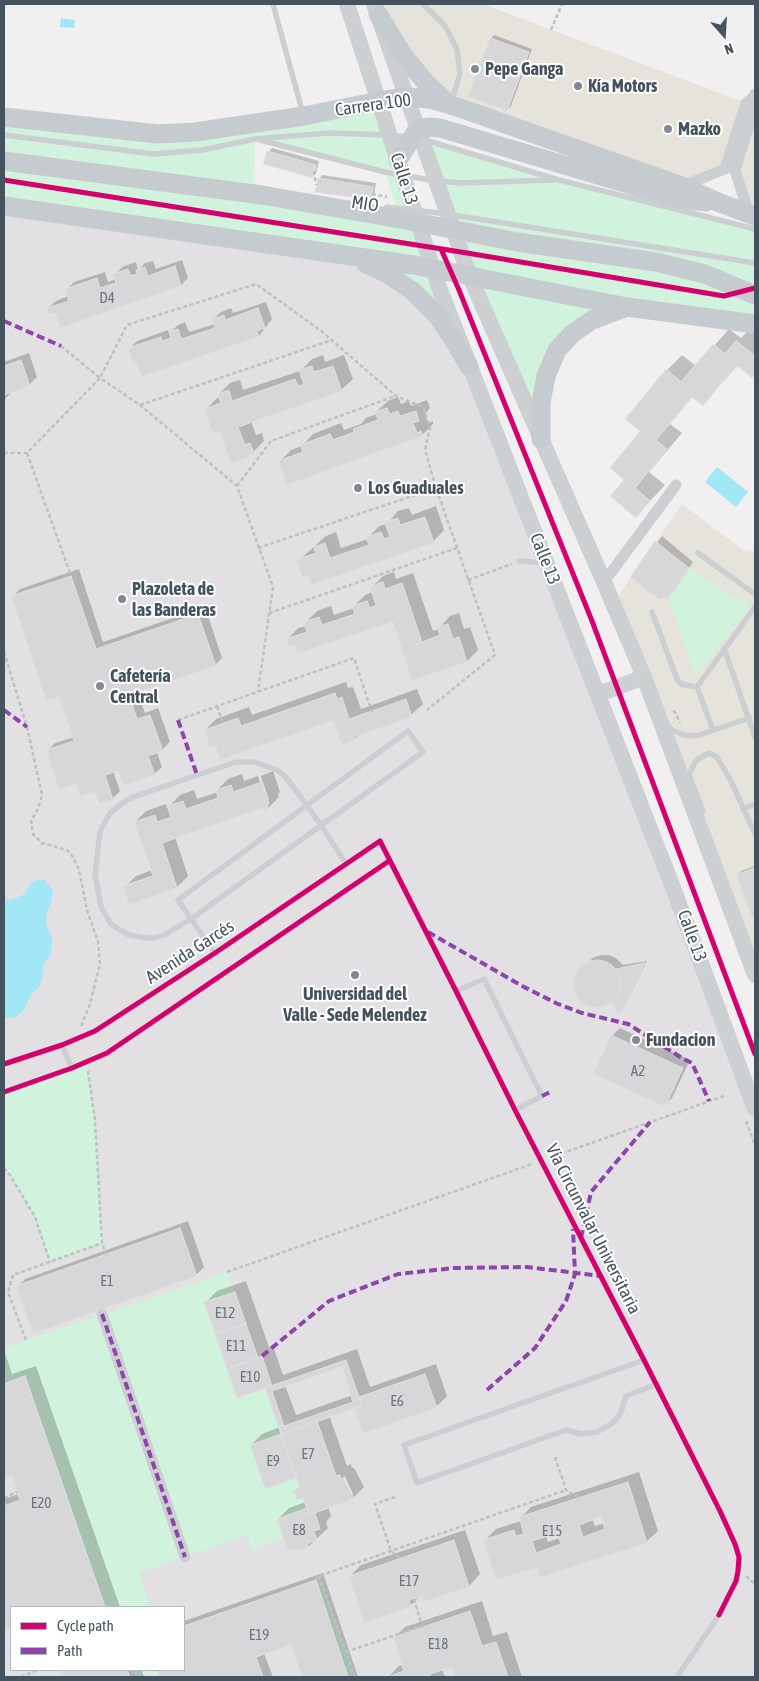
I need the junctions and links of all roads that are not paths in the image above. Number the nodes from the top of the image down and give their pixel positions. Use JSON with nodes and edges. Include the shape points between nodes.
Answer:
{"nodes":[{"id":1,"x":273,"y":4,"type":"edge"},
{"id":2,"x":347,"y":4,"type":"edge"},
{"id":3,"x":423,"y":4,"type":"edge"},
{"id":4,"x":376,"y":9,"type":"edge"},
{"id":5,"x":755,"y":95,"type":"edge"},
{"id":6,"x":406,"y":97,"type":"junction"},
{"id":7,"x":378,"y":101,"type":"junction"},
{"id":8,"x":450,"y":105,"type":"junction"},
{"id":9,"x":304,"y":116,"type":"junction"},
{"id":10,"x":4,"y":117,"type":"edge"},
{"id":11,"x":4,"y":135,"type":"edge"},
{"id":12,"x":390,"y":135,"type":"junction"},
{"id":13,"x":417,"y":135,"type":"junction"},
{"id":14,"x":255,"y":139,"type":"junction"},
{"id":15,"x":4,"y":161,"type":"edge"},
{"id":16,"x":395,"y":169,"type":"junction"},
{"id":17,"x":559,"y":180,"type":"junction"},
{"id":18,"x":435,"y":181,"type":"junction"},
{"id":19,"x":682,"y":186,"type":"junction"},
{"id":20,"x":720,"y":203,"type":"junction"},
{"id":21,"x":4,"y":206,"type":"edge"},
{"id":22,"x":378,"y":206,"type":"dead end"},
{"id":23,"x":416,"y":216,"type":"junction"},
{"id":24,"x":753,"y":220,"type":"edge"},
{"id":25,"x":449,"y":222,"type":"junction"},
{"id":26,"x":322,"y":252,"type":"junction"},
{"id":27,"x":755,"y":263,"type":"edge"},
{"id":28,"x":433,"y":269,"type":"junction"},
{"id":29,"x":470,"y":277,"type":"junction"},
{"id":30,"x":755,"y":295,"type":"edge"},
{"id":31,"x":626,"y":307,"type":"junction"},
{"id":32,"x":755,"y":324,"type":"edge"},
{"id":33,"x":469,"y":366,"type":"junction"},
{"id":34,"x":541,"y":439,"type":"junction"},
{"id":35,"x":676,"y":485,"type":"dead end"},
{"id":36,"x":698,"y":553,"type":"dead end"},
{"id":37,"x":519,"y":561,"type":"road end"},
{"id":38,"x":546,"y":563,"type":"junction"},
{"id":39,"x":604,"y":582,"type":"junction"},
{"id":40,"x":755,"y":594,"type":"edge"},
{"id":41,"x":755,"y":607,"type":"edge"},
{"id":42,"x":652,"y":612,"type":"dead end"},
{"id":43,"x":724,"y":648,"type":"junction"},
{"id":44,"x":644,"y":677,"type":"junction"},
{"id":45,"x":697,"y":687,"type":"junction"},
{"id":46,"x":599,"y":694,"type":"junction"},
{"id":47,"x":665,"y":714,"type":"junction"},
{"id":48,"x":748,"y":718,"type":"junction"},
{"id":49,"x":713,"y":730,"type":"junction"},
{"id":50,"x":755,"y":737,"type":"edge"},
{"id":51,"x":755,"y":804,"type":"edge"},
{"id":52,"x":306,"y":806,"type":"junction"},
{"id":53,"x":745,"y":808,"type":"junction"},
{"id":54,"x":698,"y":822,"type":"junction"},
{"id":55,"x":321,"y":825,"type":"junction"},
{"id":56,"x":755,"y":834,"type":"edge"},
{"id":57,"x":380,"y":841,"type":"joint"},
{"id":58,"x":390,"y":861,"type":"junction"},
{"id":59,"x":346,"y":864,"type":"junction"},
{"id":60,"x":191,"y":919,"type":"junction"},
{"id":61,"x":215,"y":953,"type":"junction"},
{"id":62,"x":755,"y":975,"type":"edge"},
{"id":63,"x":456,"y":991,"type":"junction"},
{"id":64,"x":62,"y":1045,"type":"junction"},
{"id":65,"x":4,"y":1064,"type":"edge"},
{"id":66,"x":72,"y":1068,"type":"junction"},
{"id":67,"x":4,"y":1092,"type":"edge"},
{"id":68,"x":755,"y":1109,"type":"edge"},
{"id":69,"x":515,"y":1110,"type":"junction"},
{"id":70,"x":102,"y":1314,"type":"dead end"},
{"id":71,"x":644,"y":1360,"type":"junction"},
{"id":72,"x":656,"y":1384,"type":"junction"},
{"id":73,"x":185,"y":1557,"type":"dead end"},
{"id":74,"x":678,"y":1677,"type":"edge"}],
"edges":[{"from":1,"to":9,"type":"lane"},
{"from":2,"to":7,"type":"main road","name":"Calle 13"},
{"from":3,"to":8,"type":"lane","via":[[445,26],[457,49],[460,74]]},
{"from":4,"to":6,"type":"main road","name":"Calle 13"},
{"from":4,"to":8,"type":"main road","via":[[403,55]]},
{"from":5,"to":19,"type":"street","via":[[746,103],[725,168]]},
{"from":5,"to":24,"type":"street","via":[[755,106],[735,170]]},
{"from":6,"to":7,"type":"main road","name":"Carrera 100"},
{"from":6,"to":8,"type":"main road","name":"Carrera 100"},
{"from":6,"to":13,"type":"main road","name":"Calle 13"},
{"from":7,"to":9,"type":"main road","name":"Carrera 100"},
{"from":7,"to":12,"type":"main road","name":"Calle 13"},
{"from":8,"to":19,"type":"main road","name":"Carrera 100"},
{"from":9,"to":10,"type":"main road","name":"Carrera 100","via":[[195,132],[158,134]]},
{"from":11,"to":14,"type":"lane","name":"MIO","via":[[153,154],[202,150]]},
{"from":12,"to":13,"type":"lane","name":"MIO"},
{"from":12,"to":14,"type":"lane","name":"MIO","via":[[328,133]]},
{"from":12,"to":16,"type":"main road","name":"Calle 13"},
{"from":13,"to":16,"type":"main road"},
{"from":13,"to":17,"type":"lane","name":"MIO"},
{"from":13,"to":18,"type":"main road","name":"Calle 13"},
{"from":13,"to":20,"type":"main road","via":[[429,127],[440,128],[678,199]]},
{"from":14,"to":16,"type":"lane","name":"MIO"},
{"from":15,"to":23,"type":"main road"},
{"from":16,"to":18,"type":"lane","name":"MIO"},
{"from":16,"to":23,"type":"main road","name":"Calle 13"},
{"from":17,"to":18,"type":"lane","name":"MIO"},
{"from":17,"to":24,"type":"lane","name":"MIO"},
{"from":18,"to":25,"type":"main road","name":"Calle 13"},
{"from":19,"to":20,"type":"main road","name":"Carrera 100"},
{"from":20,"to":24,"type":"main road","name":"Carrera 100"},
{"from":21,"to":26,"type":"main road"},
{"from":22,"to":23,"type":"lane","name":"MIO"},
{"from":23,"to":25,"type":"main road"},
{"from":23,"to":28,"type":"main road","name":"Calle 13"},
{"from":25,"to":27,"type":"lane"},
{"from":25,"to":29,"type":"main road","name":"Calle 13"},
{"from":25,"to":30,"type":"main road","via":[[517,242],[656,262],[704,274]]},
{"from":26,"to":28,"type":"main road"},
{"from":26,"to":33,"type":"main road","via":[[355,259],[386,273],[414,292],[436,314]]},
{"from":28,"to":29,"type":"main road"},
{"from":28,"to":33,"type":"main road","name":"Calle 13"},
{"from":29,"to":31,"type":"main road"},
{"from":29,"to":34,"type":"main road","name":"Calle 13"},
{"from":31,"to":32,"type":"main road"},
{"from":31,"to":34,"type":"main road","via":[[592,320],[557,350],[546,376],[541,403]]},
{"from":33,"to":38,"type":"main road","name":"Calle 13"},
{"from":34,"to":39,"type":"main road","name":"Calle 13"},
{"from":35,"to":39,"type":"street"},
{"from":36,"to":40,"type":"lane"},
{"from":37,"to":38,"type":"lane"},
{"from":38,"to":46,"type":"main road","name":"Calle 13"},
{"from":39,"to":44,"type":"main road","name":"Calle 13"},
{"from":41,"to":43,"type":"lane"},
{"from":42,"to":45,"type":"lane","via":[[677,679],[681,684]]},
{"from":43,"to":45,"type":"lane"},
{"from":43,"to":48,"type":"lane"},
{"from":44,"to":46,"type":"main road"},
{"from":44,"to":47,"type":"main road","name":"Calle 13"},
{"from":45,"to":49,"type":"lane"},
{"from":46,"to":68,"type":"main road","name":"Calle 13"},
{"from":47,"to":49,"type":"lane","via":[[672,730],[684,735],[696,736]]},
{"from":47,"to":54,"type":"main road","name":"Calle 13"},
{"from":48,"to":49,"type":"lane"},
{"from":48,"to":50,"type":"lane"},
{"from":51,"to":53,"type":"lane"},
{"from":52,"to":55,"type":"lane"},
{"from":52,"to":55,"type":"lane","via":[[408,731],[423,752]]},
{"from":52,"to":60,"type":"lane","via":[[178,900]]},
{"from":52,"to":60,"type":"lane","via":[[285,776],[276,770],[254,762],[236,762],[133,797],[110,813],[100,831],[94,874],[100,907],[111,924],[129,934],[154,938]]},
{"from":53,"to":54,"type":"lane","via":[[717,757],[706,754],[694,764],[689,775],[703,811]]},
{"from":53,"to":56,"type":"lane"},
{"from":54,"to":62,"type":"main road","name":"Calle 13"},
{"from":55,"to":59,"type":"lane"},
{"from":55,"to":60,"type":"lane"},
{"from":57,"to":58,"type":"lane","name":"Vía Circunvalar Universitaria"},
{"from":57,"to":59,"type":"lane","name":"Avenida Garcés"},
{"from":58,"to":63,"type":"lane","name":"Vía Circunvalar Universitaria"},
{"from":58,"to":66,"type":"lane","name":"Avenida Garcés","via":[[107,1053]]},
{"from":59,"to":61,"type":"lane","name":"Avenida Garcés"},
{"from":60,"to":61,"type":"lane"},
{"from":61,"to":64,"type":"lane","name":"Avenida Garcés","via":[[96,1030]]},
{"from":63,"to":69,"type":"lane","name":"Vía Circunvalar Universitaria"},
{"from":63,"to":69,"type":"lane","via":[[484,978],[542,1096]]},
{"from":64,"to":65,"type":"lane","name":"Avenida Garcés"},
{"from":64,"to":66,"type":"lane"},
{"from":66,"to":67,"type":"lane","name":"Avenida Garcés"},
{"from":69,"to":71,"type":"lane","name":"Vía Circunvalar Universitaria"},
{"from":70,"to":73,"type":"street"},
{"from":71,"to":72,"type":"lane","name":"Vía Circunvalar Universitaria"},
{"from":71,"to":72,"type":"lane","via":[[404,1445],[418,1483],[566,1430],[581,1434],[597,1432],[617,1418],[626,1396]]},
{"from":72,"to":74,"type":"lane","name":"Vía Circunvalar Universitaria","via":[[720,1510],[738,1557],[736,1581],[730,1594]]}]}
